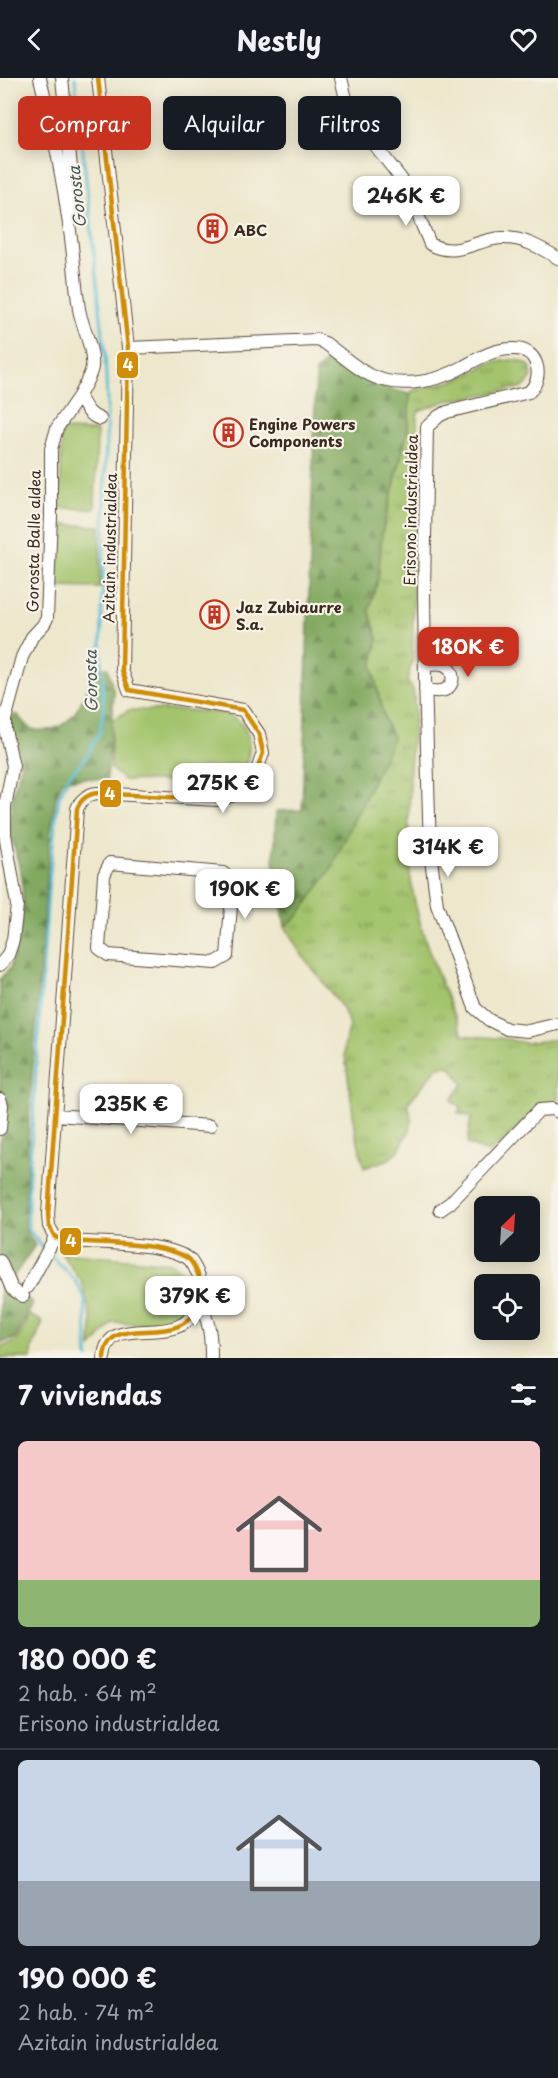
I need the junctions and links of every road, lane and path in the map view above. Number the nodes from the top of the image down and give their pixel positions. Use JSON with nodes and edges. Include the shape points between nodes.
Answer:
{"nodes":[{"id":1,"x":39,"y":78,"type":"edge"},
{"id":2,"x":62,"y":78,"type":"edge"},
{"id":3,"x":98,"y":78,"type":"edge"},
{"id":4,"x":341,"y":78,"type":"edge"},
{"id":5,"x":70,"y":232,"type":"junction"},
{"id":6,"x":558,"y":258,"type":"edge"},
{"id":7,"x":128,"y":348,"type":"junction"},
{"id":8,"x":79,"y":396,"type":"junction"},
{"id":9,"x":100,"y":419,"type":"dead end"},
{"id":10,"x":425,"y":665,"type":"junction"},
{"id":11,"x":425,"y":684,"type":"junction"},
{"id":12,"x":102,"y":907,"type":"joint"},
{"id":13,"x":0,"y":965,"type":"edge"},
{"id":14,"x":558,"y":1024,"type":"edge"},
{"id":15,"x":0,"y":1099,"type":"edge"},
{"id":16,"x":558,"y":1112,"type":"edge"},
{"id":17,"x":55,"y":1115,"type":"junction"},
{"id":18,"x":210,"y":1126,"type":"dead end"},
{"id":19,"x":0,"y":1128,"type":"edge"},
{"id":20,"x":440,"y":1210,"type":"dead end"},
{"id":21,"x":52,"y":1242,"type":"junction"},
{"id":22,"x":0,"y":1260,"type":"edge"},
{"id":23,"x":199,"y":1303,"type":"junction"},
{"id":24,"x":104,"y":1358,"type":"edge"},
{"id":25,"x":211,"y":1358,"type":"edge"}],
"edges":[{"from":1,"to":5,"type":"street","name":"Gorosta Balle aldea","via":[[53,132]]},
{"from":2,"to":5,"type":"street","via":[[74,188]]},
{"from":3,"to":7,"type":"street","name":"Azitain industrialdea"},
{"from":4,"to":6,"type":"street","via":[[351,120],[405,184],[430,244],[455,251],[500,238],[517,239]]},
{"from":5,"to":8,"type":"street","name":"Gorosta Balle aldea","via":[[79,310],[92,368]]},
{"from":7,"to":10,"type":"street","name":"Erisono industrialdea","via":[[317,340],[376,378],[412,383],[446,376],[500,350],[517,348],[531,355],[538,373],[529,392],[447,412],[427,427]]},
{"from":7,"to":17,"type":"street","name":"Azitain industrialdea","via":[[122,670],[126,682],[129,690],[243,710],[259,734],[263,753],[256,773],[237,794],[217,800],[97,793],[89,794],[79,804]]},
{"from":8,"to":9,"type":"street","via":[[88,412]]},
{"from":8,"to":13,"type":"street","name":"Gorosta Balle aldea","via":[[57,428],[51,449],[47,618],[22,657],[4,720],[13,766],[5,806],[5,834],[17,905],[13,940]]},
{"from":10,"to":11,"type":"street","name":"Erisono industrialdea"},
{"from":10,"to":11,"type":"street","via":[[446,666],[453,679],[442,691]]},
{"from":11,"to":14,"type":"street","name":"Erisono industrialdea","via":[[430,851],[437,905],[460,972],[476,1008],[489,1020],[507,1029],[528,1031]]},
{"from":12,"to":12,"type":"street","via":[[99,948],[108,955],[215,963],[227,956],[232,882],[223,873],[110,863],[104,875]]},
{"from":15,"to":19,"type":"street"},
{"from":16,"to":20,"type":"street","via":[[539,1110]]},
{"from":17,"to":18,"type":"street"},
{"from":17,"to":21,"type":"street","name":"Azitain industrialdea","via":[[48,1215]]},
{"from":21,"to":22,"type":"street","via":[[26,1291],[12,1289]]},
{"from":21,"to":23,"type":"street","via":[[160,1248],[179,1254],[190,1260],[198,1273]]},
{"from":23,"to":24,"type":"street","via":[[186,1323],[172,1330],[119,1334],[107,1345]]},
{"from":23,"to":25,"type":"street","via":[[209,1322]]}]}
